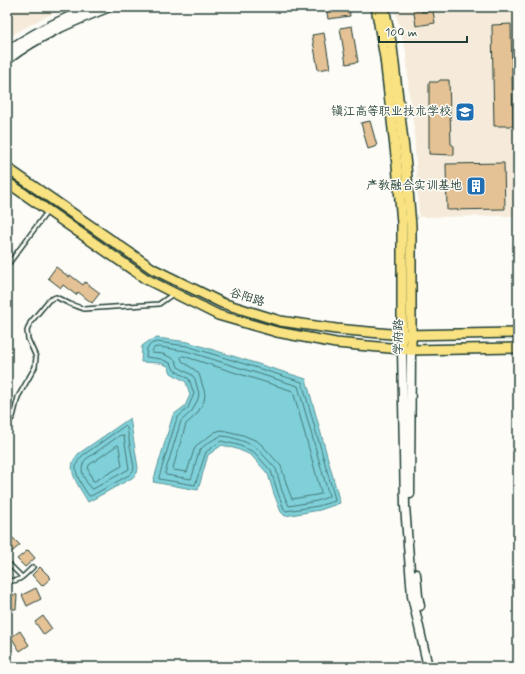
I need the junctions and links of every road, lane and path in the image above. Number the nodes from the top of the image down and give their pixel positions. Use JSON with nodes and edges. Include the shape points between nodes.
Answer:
{"nodes":[{"id":1,"x":92,"y":7,"type":"edge"},
{"id":2,"x":110,"y":7,"type":"edge"},
{"id":3,"x":376,"y":7,"type":"edge"},
{"id":4,"x":384,"y":7,"type":"edge"},
{"id":5,"x":7,"y":51,"type":"edge"},
{"id":6,"x":7,"y":60,"type":"edge"},
{"id":7,"x":7,"y":168,"type":"edge"},
{"id":8,"x":7,"y":182,"type":"edge"},
{"id":9,"x":49,"y":211,"type":"junction"},
{"id":10,"x":7,"y":266,"type":"edge"},
{"id":11,"x":175,"y":293,"type":"junction"},
{"id":12,"x":518,"y":333,"type":"edge"},
{"id":13,"x":407,"y":335,"type":"junction"},
{"id":14,"x":518,"y":348,"type":"edge"},
{"id":15,"x":406,"y":349,"type":"junction"},
{"id":16,"x":7,"y":424,"type":"edge"},
{"id":17,"x":7,"y":562,"type":"edge"},
{"id":18,"x":33,"y":567,"type":"dead end"},
{"id":19,"x":22,"y":577,"type":"junction"},
{"id":20,"x":7,"y":579,"type":"edge"},
{"id":21,"x":428,"y":667,"type":"edge"},
{"id":22,"x":433,"y":667,"type":"edge"}],
"edges":[{"from":1,"to":5,"type":"main road","via":[[45,27]]},
{"from":2,"to":6,"type":"main road","via":[[48,33]]},
{"from":3,"to":13,"type":"main road","name":"学府路","via":[[385,58],[397,165]]},
{"from":4,"to":13,"type":"main road","name":"学府路","via":[[392,47],[411,226]]},
{"from":7,"to":13,"type":"main road","name":"谷阳路","via":[[153,269],[222,303],[280,321]]},
{"from":8,"to":9,"type":"main road","name":"谷阳路"},
{"from":9,"to":10,"type":"lane"},
{"from":9,"to":11,"type":"main road","name":"谷阳路","via":[[146,279]]},
{"from":11,"to":15,"type":"main road","name":"谷阳路","via":[[218,315],[277,332],[336,343]]},
{"from":11,"to":16,"type":"lane","via":[[158,304],[84,309],[56,297],[49,300],[27,330],[36,357],[35,367],[18,397],[13,417]]},
{"from":12,"to":13,"type":"main road","name":"谷阳路"},
{"from":13,"to":15,"type":"main road","name":"学府路"},
{"from":14,"to":15,"type":"main road","name":"谷阳路"},
{"from":15,"to":21,"type":"main road","name":"学府路","via":[[405,506],[412,596]]},
{"from":15,"to":22,"type":"main road","name":"学府路","via":[[410,504],[418,596]]},
{"from":17,"to":19,"type":"lane"},
{"from":18,"to":19,"type":"lane"},
{"from":19,"to":20,"type":"lane","via":[[17,581]]}]}
